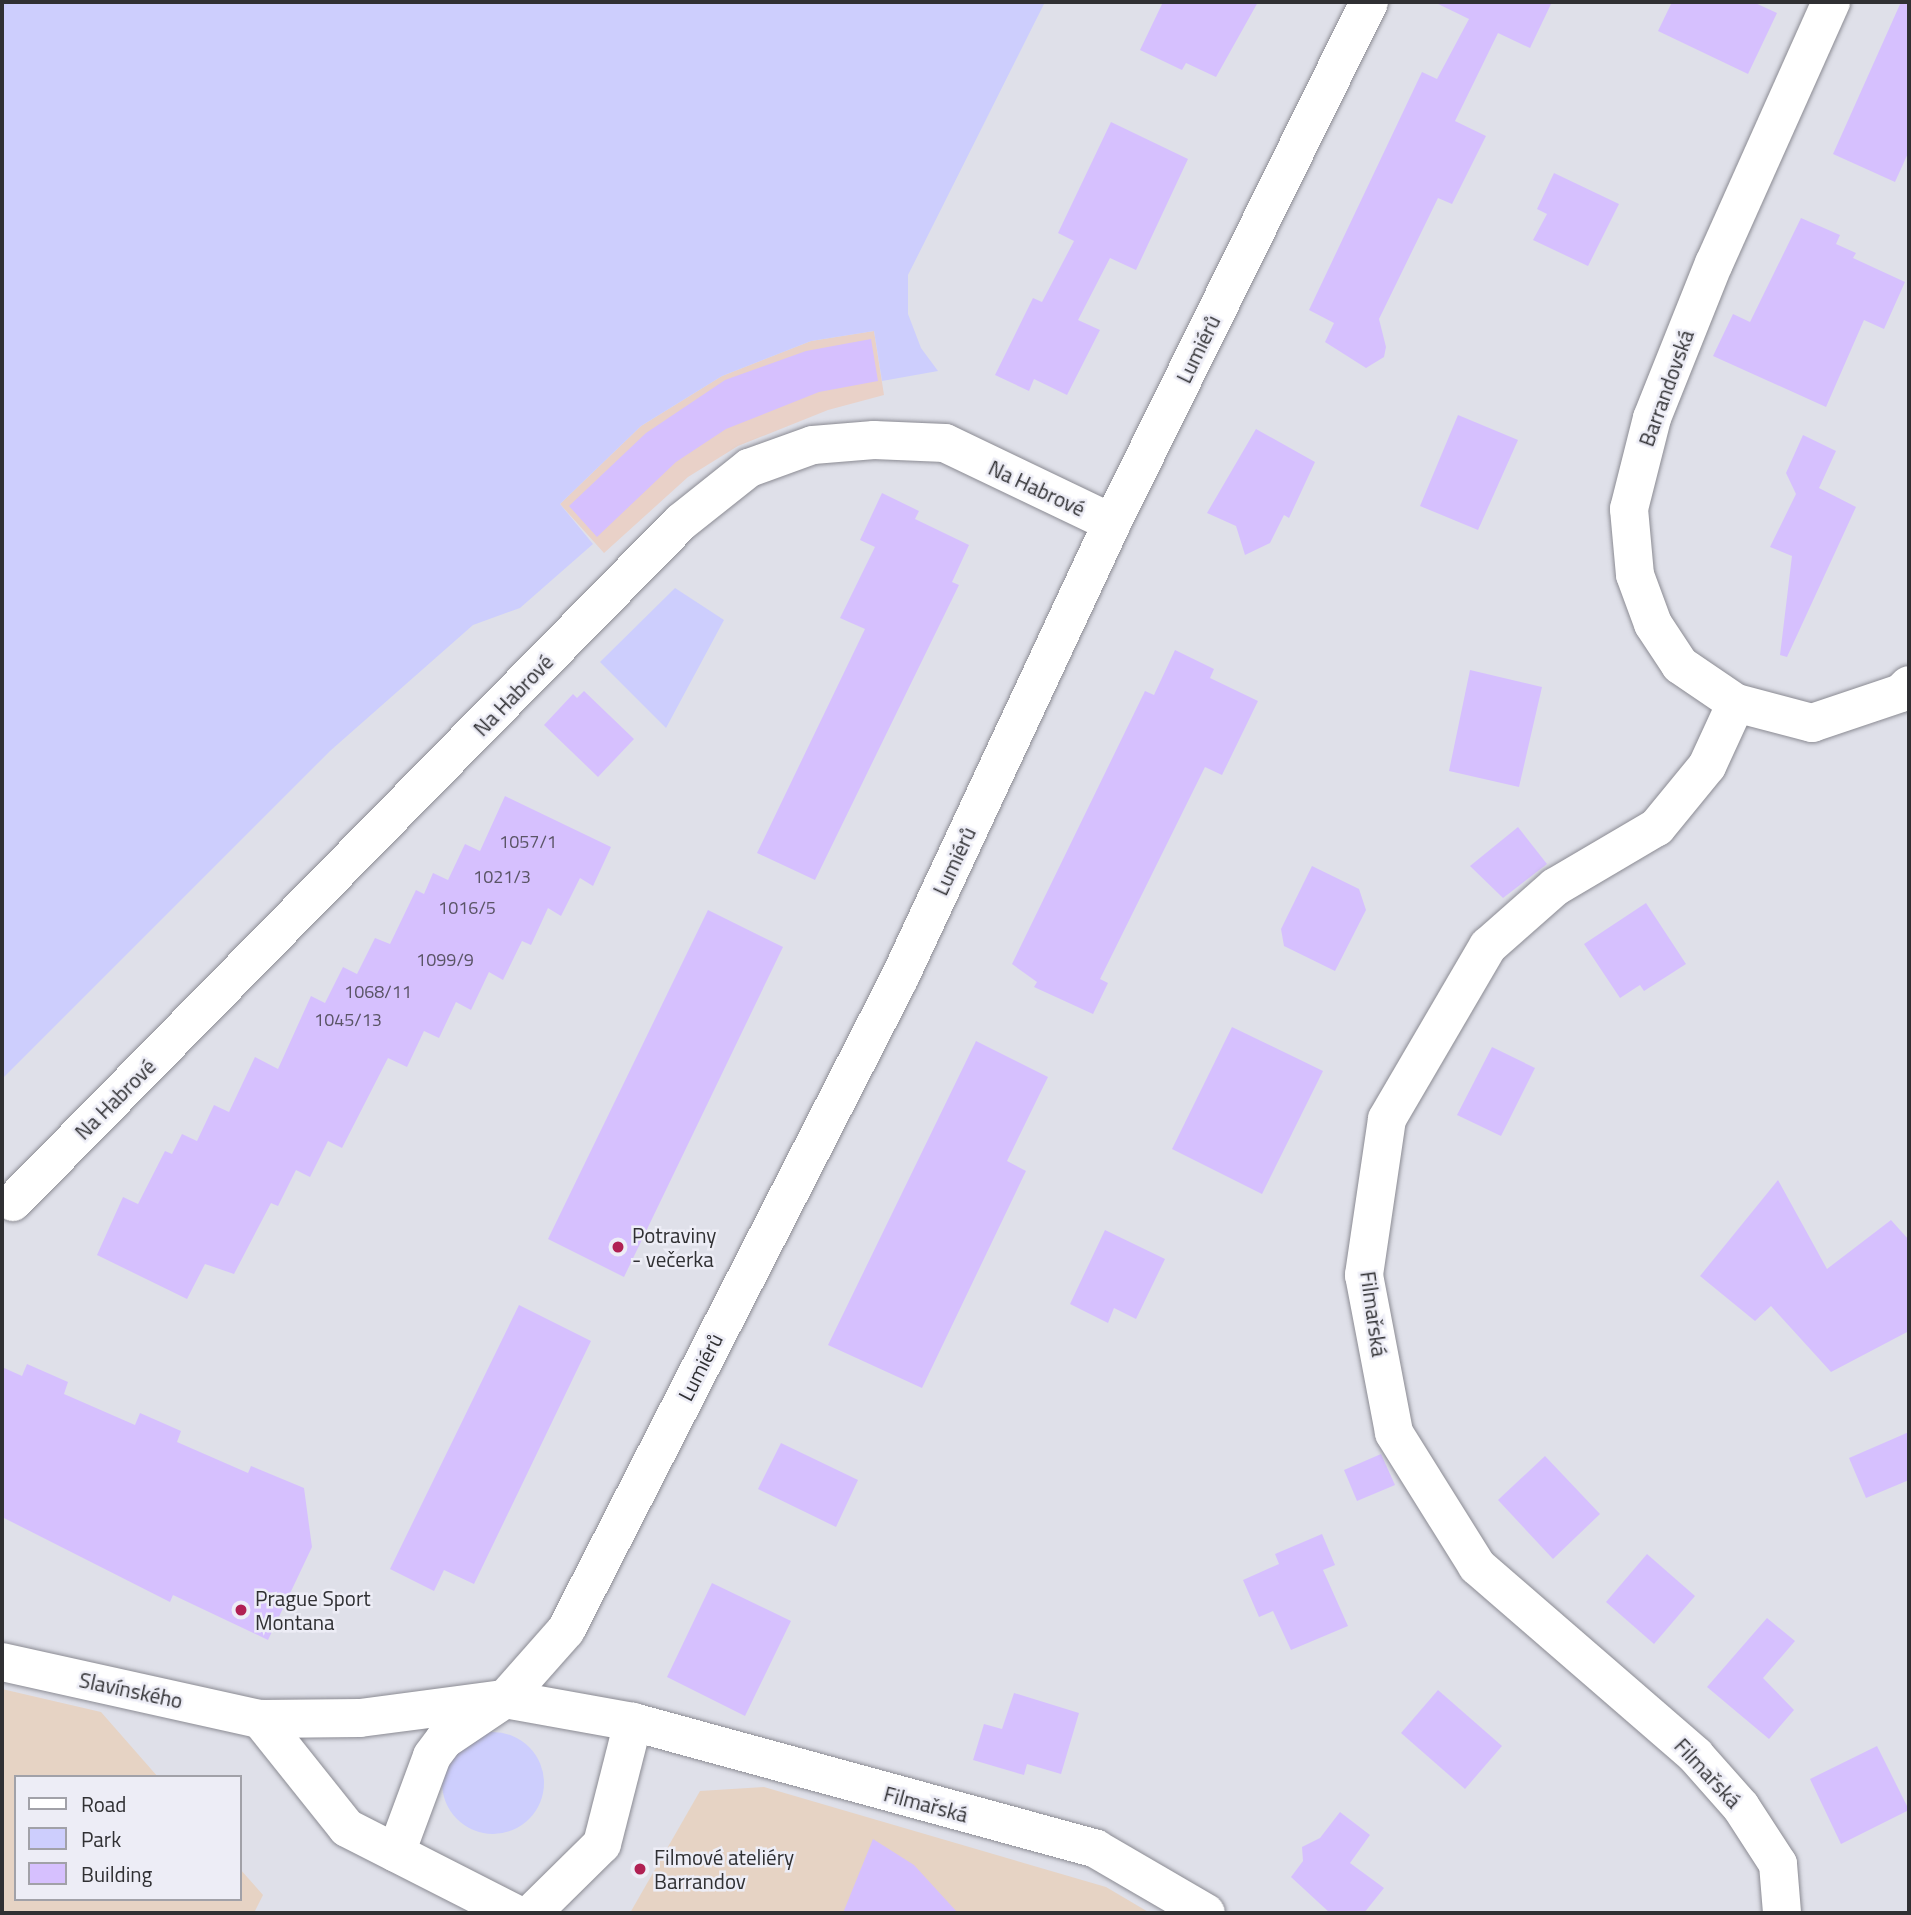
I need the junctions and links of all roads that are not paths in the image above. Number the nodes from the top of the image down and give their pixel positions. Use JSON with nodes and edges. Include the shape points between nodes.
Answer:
{"nodes":[{"id":1,"x":1369,"y":2,"type":"edge"},
{"id":2,"x":1831,"y":2,"type":"edge"},
{"id":3,"x":1112,"y":523,"type":"junction"},
{"id":4,"x":1909,"y":685,"type":"edge"},
{"id":5,"x":1736,"y":704,"type":"junction"},
{"id":6,"x":13,"y":1202,"type":"dead end"},
{"id":7,"x":2,"y":1662,"type":"edge"},
{"id":8,"x":505,"y":1699,"type":"junction"},
{"id":9,"x":260,"y":1719,"type":"junction"},
{"id":10,"x":633,"y":1722,"type":"junction"},
{"id":11,"x":396,"y":1853,"type":"junction"},
{"id":12,"x":514,"y":1913,"type":"edge"},
{"id":13,"x":532,"y":1913,"type":"edge"},
{"id":14,"x":1206,"y":1913,"type":"edge"},
{"id":15,"x":1782,"y":1913,"type":"edge"}],
"edges":[{"from":1,"to":3,"type":"street","name":"Lumiérů"},
{"from":2,"to":5,"type":"street","name":"Barrandovská","via":[[1714,263],[1651,418],[1629,509],[1635,575],[1653,625],[1680,665]]},
{"from":3,"to":6,"type":"street","name":"Na Habrové","via":[[945,443],[874,440],[813,445],[750,468],[681,522]]},
{"from":3,"to":8,"type":"street","name":"Lumiérů","via":[[899,979],[566,1630]]},
{"from":4,"to":5,"type":"street","name":"Barrandovská","via":[[1901,693],[1812,723]]},
{"from":5,"to":15,"type":"street","name":"Filmařská","via":[[1707,766],[1657,827],[1555,887],[1488,946],[1387,1119],[1364,1275],[1394,1433],[1477,1566],[1714,1776],[1741,1807],[1778,1864]]},
{"from":7,"to":9,"type":"street","name":"Slavínského"},
{"from":8,"to":9,"type":"street","name":"Slavínského","via":[[360,1718]]},
{"from":8,"to":10,"type":"street","name":"Filmařská"},
{"from":8,"to":11,"type":"street","name":"Lumiérů","via":[[444,1740],[432,1756]]},
{"from":9,"to":11,"type":"street","via":[[347,1828]]},
{"from":10,"to":13,"type":"street","via":[[602,1844]]},
{"from":10,"to":14,"type":"street","name":"Filmařská","via":[[1096,1849]]},
{"from":11,"to":12,"type":"street"}]}
